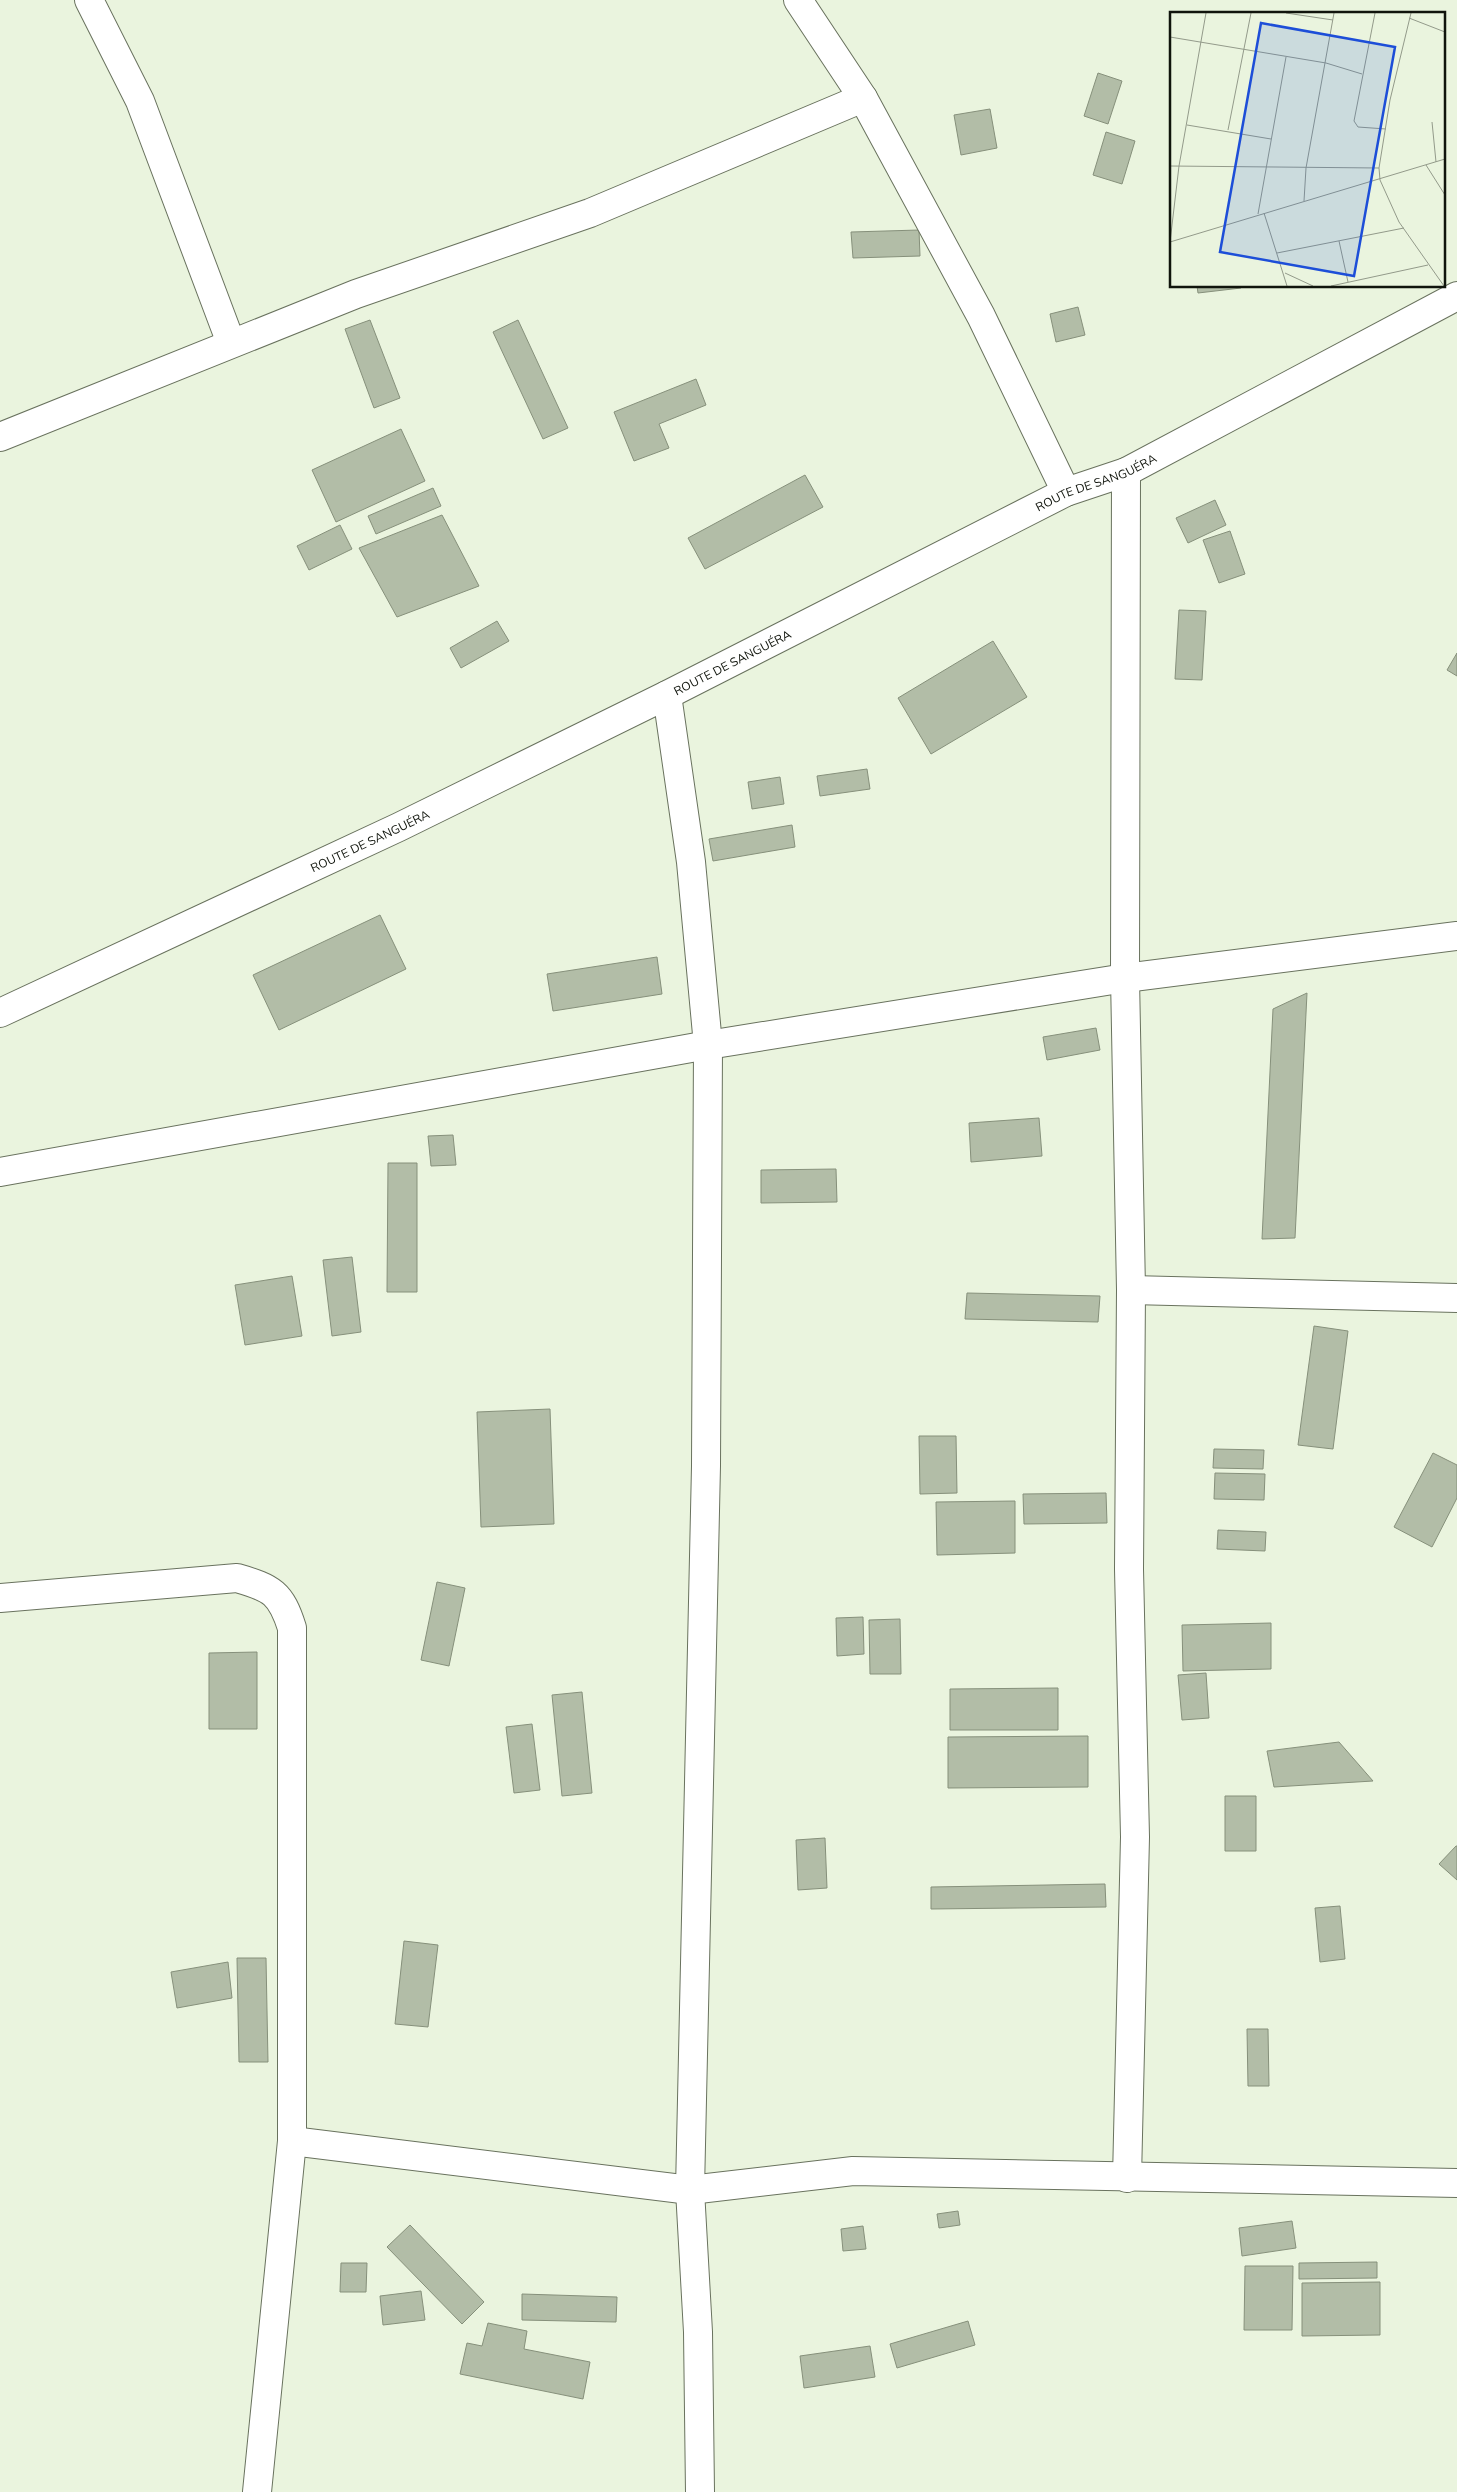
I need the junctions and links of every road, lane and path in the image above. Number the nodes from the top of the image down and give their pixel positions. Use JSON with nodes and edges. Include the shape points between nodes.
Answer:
{"nodes":[{"id":1,"x":89,"y":0,"type":"edge"},
{"id":2,"x":798,"y":0,"type":"edge"},
{"id":3,"x":863,"y":98,"type":"junction"},
{"id":4,"x":1457,"y":296,"type":"edge"},
{"id":5,"x":230,"y":343,"type":"junction"},
{"id":6,"x":0,"y":438,"type":"edge"},
{"id":7,"x":1126,"y":472,"type":"junction"},
{"id":8,"x":1066,"y":492,"type":"junction"},
{"id":9,"x":667,"y":695,"type":"junction"},
{"id":10,"x":1457,"y":936,"type":"edge"},
{"id":11,"x":1125,"y":978,"type":"junction"},
{"id":12,"x":0,"y":1013,"type":"edge"},
{"id":13,"x":708,"y":1045,"type":"junction"},
{"id":14,"x":0,"y":1172,"type":"edge"},
{"id":15,"x":1131,"y":1290,"type":"junction"},
{"id":16,"x":1457,"y":1298,"type":"edge"},
{"id":17,"x":0,"y":1598,"type":"edge"},
{"id":18,"x":292,"y":2141,"type":"junction"},
{"id":19,"x":1127,"y":2178,"type":"junction"},
{"id":20,"x":1457,"y":2183,"type":"edge"},
{"id":21,"x":690,"y":2190,"type":"junction"},
{"id":22,"x":257,"y":2492,"type":"edge"},
{"id":23,"x":700,"y":2492,"type":"edge"}],
"edges":[{"from":1,"to":5,"type":"street","via":[[140,101]]},
{"from":2,"to":3,"type":"street"},
{"from":3,"to":5,"type":"street","via":[[590,213],[356,294]]},
{"from":3,"to":8,"type":"street","via":[[981,316]]},
{"from":4,"to":7,"type":"street","name":"ROUTE DE SANGUÉRA"},
{"from":5,"to":6,"type":"street"},
{"from":7,"to":8,"type":"street","name":"ROUTE DE SANGUÉRA"},
{"from":7,"to":11,"type":"street"},
{"from":8,"to":9,"type":"street","name":"ROUTE DE SANGUÉRA"},
{"from":9,"to":12,"type":"street","name":"ROUTE DE SANGUÉRA","via":[[390,831]]},
{"from":9,"to":13,"type":"street","via":[[691,862]]},
{"from":10,"to":11,"type":"street"},
{"from":11,"to":13,"type":"street"},
{"from":11,"to":15,"type":"street"},
{"from":13,"to":14,"type":"street"},
{"from":13,"to":21,"type":"street","via":[[706,1466]]},
{"from":15,"to":16,"type":"street"},
{"from":15,"to":19,"type":"street","via":[[1129,1569],[1135,1837]]},
{"from":17,"to":18,"type":"street","via":[[237,1578],[266,1586],[285,1607],[292,1628]]},
{"from":18,"to":21,"type":"street"},
{"from":18,"to":22,"type":"street"},
{"from":19,"to":20,"type":"street"},
{"from":19,"to":21,"type":"street","via":[[853,2171]]},
{"from":21,"to":23,"type":"street","via":[[698,2332]]}]}
